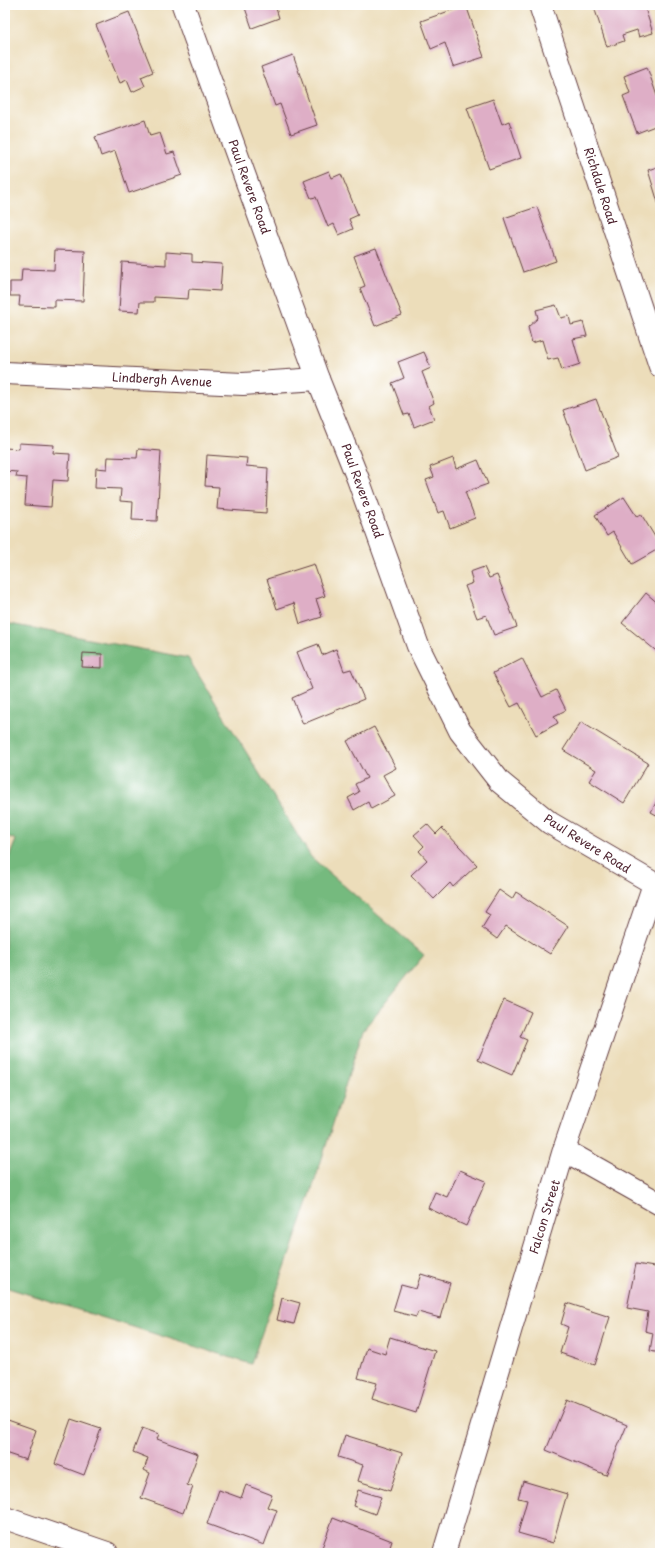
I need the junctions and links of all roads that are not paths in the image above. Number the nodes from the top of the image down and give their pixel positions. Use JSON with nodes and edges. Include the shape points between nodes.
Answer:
{"nodes":[{"id":1,"x":184,"y":5,"type":"edge"},
{"id":2,"x":540,"y":5,"type":"edge"},
{"id":3,"x":660,"y":366,"type":"edge"},
{"id":4,"x":5,"y":373,"type":"edge"},
{"id":5,"x":318,"y":379,"type":"junction"},
{"id":6,"x":657,"y":886,"type":"edge"},
{"id":7,"x":564,"y":1150,"type":"junction"},
{"id":8,"x":660,"y":1204,"type":"edge"},
{"id":9,"x":5,"y":1518,"type":"edge"},
{"id":10,"x":107,"y":1553,"type":"edge"},
{"id":11,"x":444,"y":1553,"type":"edge"}],
"edges":[{"from":1,"to":5,"type":"street","name":"Paul Revere Road"},
{"from":2,"to":3,"type":"street","name":"Richdale Road"},
{"from":4,"to":5,"type":"street","name":"Lindbergh Avenue","via":[[243,384]]},
{"from":5,"to":6,"type":"street","name":"Paul Revere Road","via":[[358,479],[418,646],[460,731],[500,782],[550,823]]},
{"from":6,"to":7,"type":"street","name":"Falcon Street"},
{"from":7,"to":8,"type":"street"},
{"from":7,"to":11,"type":"street","name":"Falcon Street"},
{"from":9,"to":10,"type":"street"}]}
